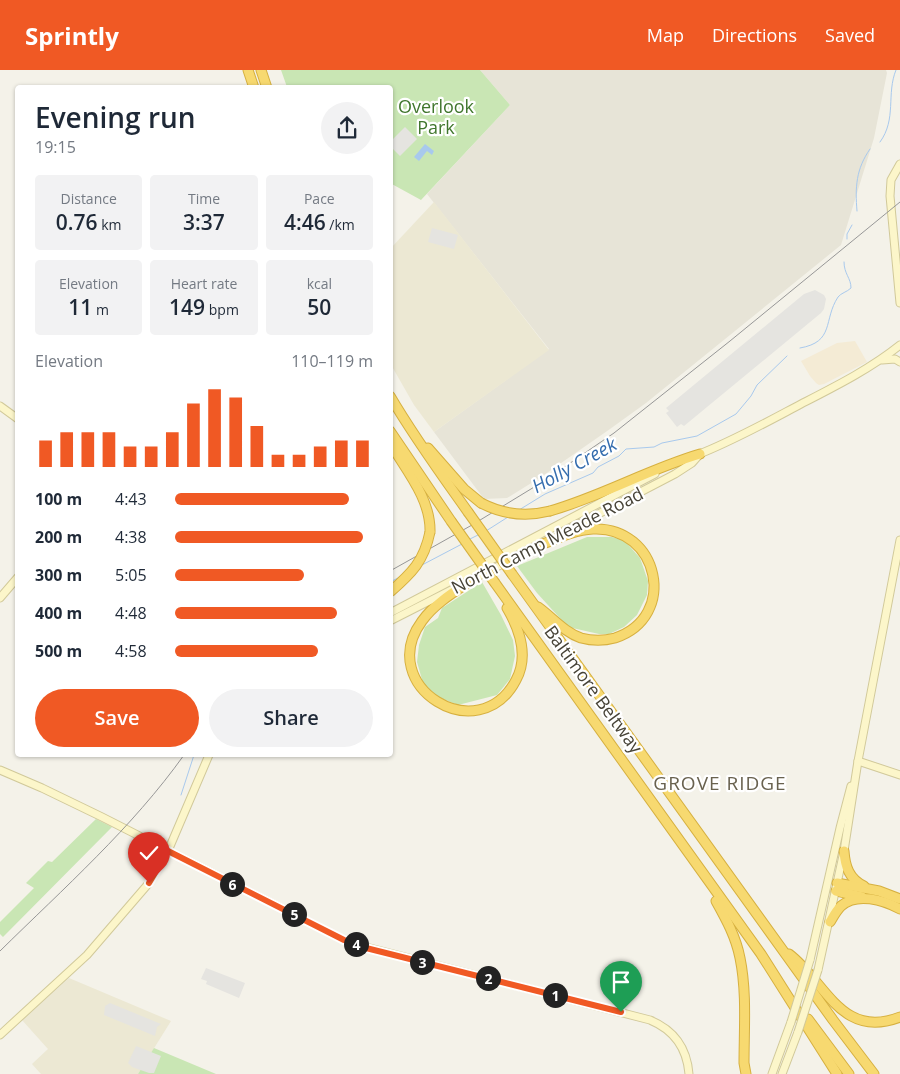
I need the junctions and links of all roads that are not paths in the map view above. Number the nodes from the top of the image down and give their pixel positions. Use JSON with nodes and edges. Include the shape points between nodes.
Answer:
{"nodes":[{"id":1,"x":248,"y":70,"type":"edge"},
{"id":2,"x":261,"y":70,"type":"edge"},
{"id":3,"x":253,"y":85,"type":"edge"},
{"id":4,"x":267,"y":85,"type":"edge"},
{"id":5,"x":900,"y":164,"type":"edge"},
{"id":6,"x":900,"y":301,"type":"edge"},
{"id":7,"x":900,"y":345,"type":"edge"},
{"id":8,"x":882,"y":360,"type":"junction"},
{"id":9,"x":900,"y":362,"type":"edge"},
{"id":10,"x":393,"y":401,"type":"edge"},
{"id":11,"x":0,"y":406,"type":"edge"},
{"id":12,"x":15,"y":416,"type":"edge"},
{"id":13,"x":407,"y":426,"type":"junction"},
{"id":14,"x":393,"y":436,"type":"edge"},
{"id":15,"x":393,"y":448,"type":"edge"},
{"id":16,"x":700,"y":454,"type":"junction"},
{"id":17,"x":900,"y":540,"type":"edge"},
{"id":18,"x":538,"y":546,"type":"junction"},
{"id":19,"x":15,"y":580,"type":"edge"},
{"id":20,"x":472,"y":580,"type":"junction"},
{"id":21,"x":493,"y":584,"type":"junction"},
{"id":22,"x":393,"y":589,"type":"edge"},
{"id":23,"x":0,"y":598,"type":"edge"},
{"id":24,"x":530,"y":601,"type":"junction"},
{"id":25,"x":393,"y":611,"type":"edge"},
{"id":26,"x":393,"y":620,"type":"edge"},
{"id":27,"x":208,"y":757,"type":"edge"},
{"id":28,"x":858,"y":761,"type":"junction"},
{"id":29,"x":0,"y":770,"type":"edge"},
{"id":30,"x":900,"y":775,"type":"edge"},
{"id":31,"x":168,"y":851,"type":"junction"},
{"id":32,"x":844,"y":851,"type":"junction"},
{"id":33,"x":693,"y":861,"type":"junction"},
{"id":34,"x":837,"y":887,"type":"junction"},
{"id":35,"x":826,"y":888,"type":"junction"},
{"id":36,"x":879,"y":891,"type":"junction"},
{"id":37,"x":871,"y":899,"type":"junction"},
{"id":38,"x":900,"y":899,"type":"edge"},
{"id":39,"x":900,"y":909,"type":"edge"},
{"id":40,"x":830,"y":922,"type":"junction"},
{"id":41,"x":781,"y":948,"type":"junction"},
{"id":42,"x":760,"y":954,"type":"junction"},
{"id":43,"x":900,"y":1017,"type":"edge"},
{"id":44,"x":833,"y":1020,"type":"junction"},
{"id":45,"x":0,"y":1035,"type":"edge"},
{"id":46,"x":744,"y":1039,"type":"junction"},
{"id":47,"x":690,"y":1074,"type":"edge"},
{"id":48,"x":746,"y":1074,"type":"edge"},
{"id":49,"x":752,"y":1074,"type":"edge"},
{"id":50,"x":772,"y":1074,"type":"edge"},
{"id":51,"x":782,"y":1074,"type":"edge"},
{"id":52,"x":837,"y":1074,"type":"edge"},
{"id":53,"x":849,"y":1074,"type":"edge"},
{"id":54,"x":868,"y":1074,"type":"edge"},
{"id":55,"x":874,"y":1074,"type":"edge"}],
"edges":[{"from":1,"to":3,"type":"highway"},
{"from":2,"to":4,"type":"highway"},
{"from":5,"to":6,"type":"main road","via":[[890,189]]},
{"from":7,"to":8,"type":"main road","name":"North Camp Meade Road"},
{"from":8,"to":9,"type":"main road"},
{"from":8,"to":16,"type":"main road","name":"North Camp Meade Road","via":[[788,412]]},
{"from":10,"to":13,"type":"highway","name":"Baltimore Beltway"},
{"from":11,"to":12,"type":"main road"},
{"from":13,"to":16,"type":"highway","bridge":true,"via":[[464,489],[481,503],[518,515],[550,511]]},
{"from":13,"to":24,"type":"highway","name":"Baltimore Beltway","bridge":true},
{"from":14,"to":21,"type":"highway","name":"Baltimore Beltway","bridge":true},
{"from":15,"to":22,"type":"highway","bridge":true,"via":[[424,501],[430,532],[419,563]]},
{"from":16,"to":18,"type":"main road","name":"North Camp Meade Road","via":[[674,474]]},
{"from":16,"to":25,"type":"main road","name":"North Camp Meade Road","via":[[657,473]]},
{"from":17,"to":28,"type":"main road"},
{"from":18,"to":20,"type":"main road","name":"North Camp Meade Road"},
{"from":18,"to":24,"type":"highway","via":[[586,530],[618,533],[633,541],[645,555],[653,573],[654,592],[637,625],[620,636],[602,641],[574,635]]},
{"from":19,"to":23,"type":"main road"},
{"from":20,"to":21,"type":"highway","via":[[429,612],[411,643],[410,659],[417,683],[429,697],[449,708],[465,711],[487,707],[501,700],[520,673],[523,657],[517,626]]},
{"from":20,"to":26,"type":"main road","name":"North Camp Meade Road"},
{"from":21,"to":33,"type":"highway","name":"Baltimore Beltway"},
{"from":24,"to":41,"type":"highway","name":"Baltimore Beltway"},
{"from":27,"to":31,"type":"main road"},
{"from":28,"to":30,"type":"main road"},
{"from":28,"to":32,"type":"main road"},
{"from":28,"to":35,"type":"main road"},
{"from":29,"to":31,"type":"main road"},
{"from":31,"to":45,"type":"main road","via":[[149,883],[87,955]]},
{"from":31,"to":47,"type":"main road","via":[[366,948],[650,1020],[669,1030],[681,1045]]},
{"from":32,"to":34,"type":"main road"},
{"from":32,"to":36,"type":"highway","via":[[850,875]]},
{"from":33,"to":42,"type":"highway","name":"Baltimore Beltway"},
{"from":33,"to":46,"type":"highway","via":[[736,942],[742,973]]},
{"from":34,"to":35,"type":"main road"},
{"from":34,"to":36,"type":"highway"},
{"from":34,"to":37,"type":"highway"},
{"from":34,"to":40,"type":"main road"},
{"from":35,"to":50,"type":"main road","bridge":true,"via":[[810,960]]},
{"from":36,"to":38,"type":"highway"},
{"from":37,"to":39,"type":"highway"},
{"from":37,"to":40,"type":"highway","via":[[856,899],[843,904]]},
{"from":40,"to":51,"type":"main road","bridge":true,"via":[[818,970]]},
{"from":41,"to":43,"type":"highway","via":[[799,962],[832,1001],[850,1016],[875,1023]]},
{"from":41,"to":44,"type":"highway","name":"Baltimore Beltway"},
{"from":42,"to":52,"type":"highway","name":"Baltimore Beltway"},
{"from":42,"to":53,"type":"highway"},
{"from":44,"to":54,"type":"highway"},
{"from":44,"to":55,"type":"highway","name":"Baltimore Beltway"},
{"from":46,"to":48,"type":"highway"},
{"from":46,"to":49,"type":"highway"}]}
